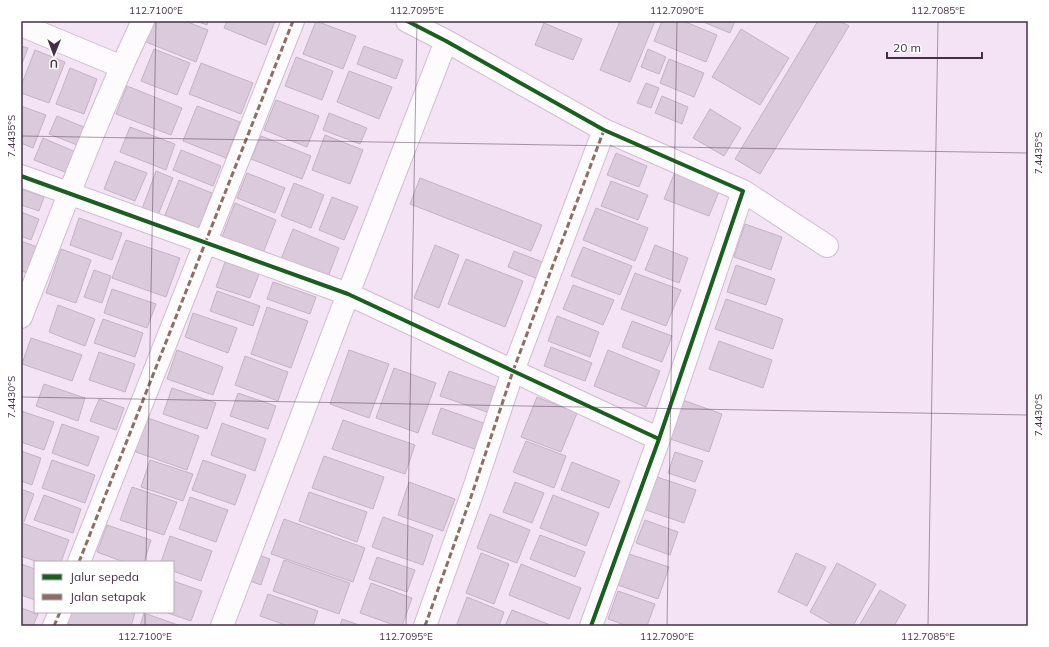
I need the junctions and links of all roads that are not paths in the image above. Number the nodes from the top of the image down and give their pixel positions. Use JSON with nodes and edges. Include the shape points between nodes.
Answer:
{"nodes":[{"id":1,"x":143,"y":21,"type":"edge"},
{"id":2,"x":293,"y":21,"type":"edge"},
{"id":3,"x":407,"y":21,"type":"edge"},
{"id":4,"x":21,"y":25,"type":"edge"},
{"id":5,"x":446,"y":41,"type":"junction"},
{"id":6,"x":122,"y":67,"type":"junction"},
{"id":7,"x":604,"y":130,"type":"junction"},
{"id":8,"x":21,"y":176,"type":"edge"},
{"id":9,"x":743,"y":191,"type":"junction"},
{"id":10,"x":69,"y":193,"type":"junction"},
{"id":11,"x":206,"y":243,"type":"junction"},
{"id":12,"x":827,"y":246,"type":"dead end"},
{"id":13,"x":348,"y":294,"type":"junction"},
{"id":14,"x":21,"y":317,"type":"edge"},
{"id":15,"x":513,"y":371,"type":"junction"},
{"id":16,"x":659,"y":439,"type":"junction"},
{"id":17,"x":79,"y":561,"type":"edge"},
{"id":18,"x":60,"y":613,"type":"edge"},
{"id":19,"x":54,"y":626,"type":"edge"},
{"id":20,"x":222,"y":626,"type":"edge"},
{"id":21,"x":424,"y":626,"type":"edge"},
{"id":22,"x":591,"y":626,"type":"edge"}],
"edges":[{"from":1,"to":6,"type":"street"},
{"from":2,"to":11,"type":"street"},
{"from":3,"to":5,"type":"street"},
{"from":4,"to":6,"type":"street"},
{"from":5,"to":7,"type":"street"},
{"from":5,"to":13,"type":"street"},
{"from":6,"to":10,"type":"street"},
{"from":7,"to":9,"type":"street"},
{"from":7,"to":15,"type":"street"},
{"from":8,"to":10,"type":"street"},
{"from":9,"to":12,"type":"street"},
{"from":9,"to":16,"type":"street"},
{"from":10,"to":11,"type":"street"},
{"from":10,"to":14,"type":"street"},
{"from":11,"to":13,"type":"street"},
{"from":11,"to":17,"type":"street"},
{"from":13,"to":15,"type":"street"},
{"from":13,"to":20,"type":"street"},
{"from":15,"to":16,"type":"street"},
{"from":15,"to":21,"type":"street"},
{"from":16,"to":22,"type":"street"},
{"from":18,"to":19,"type":"street"}]}
